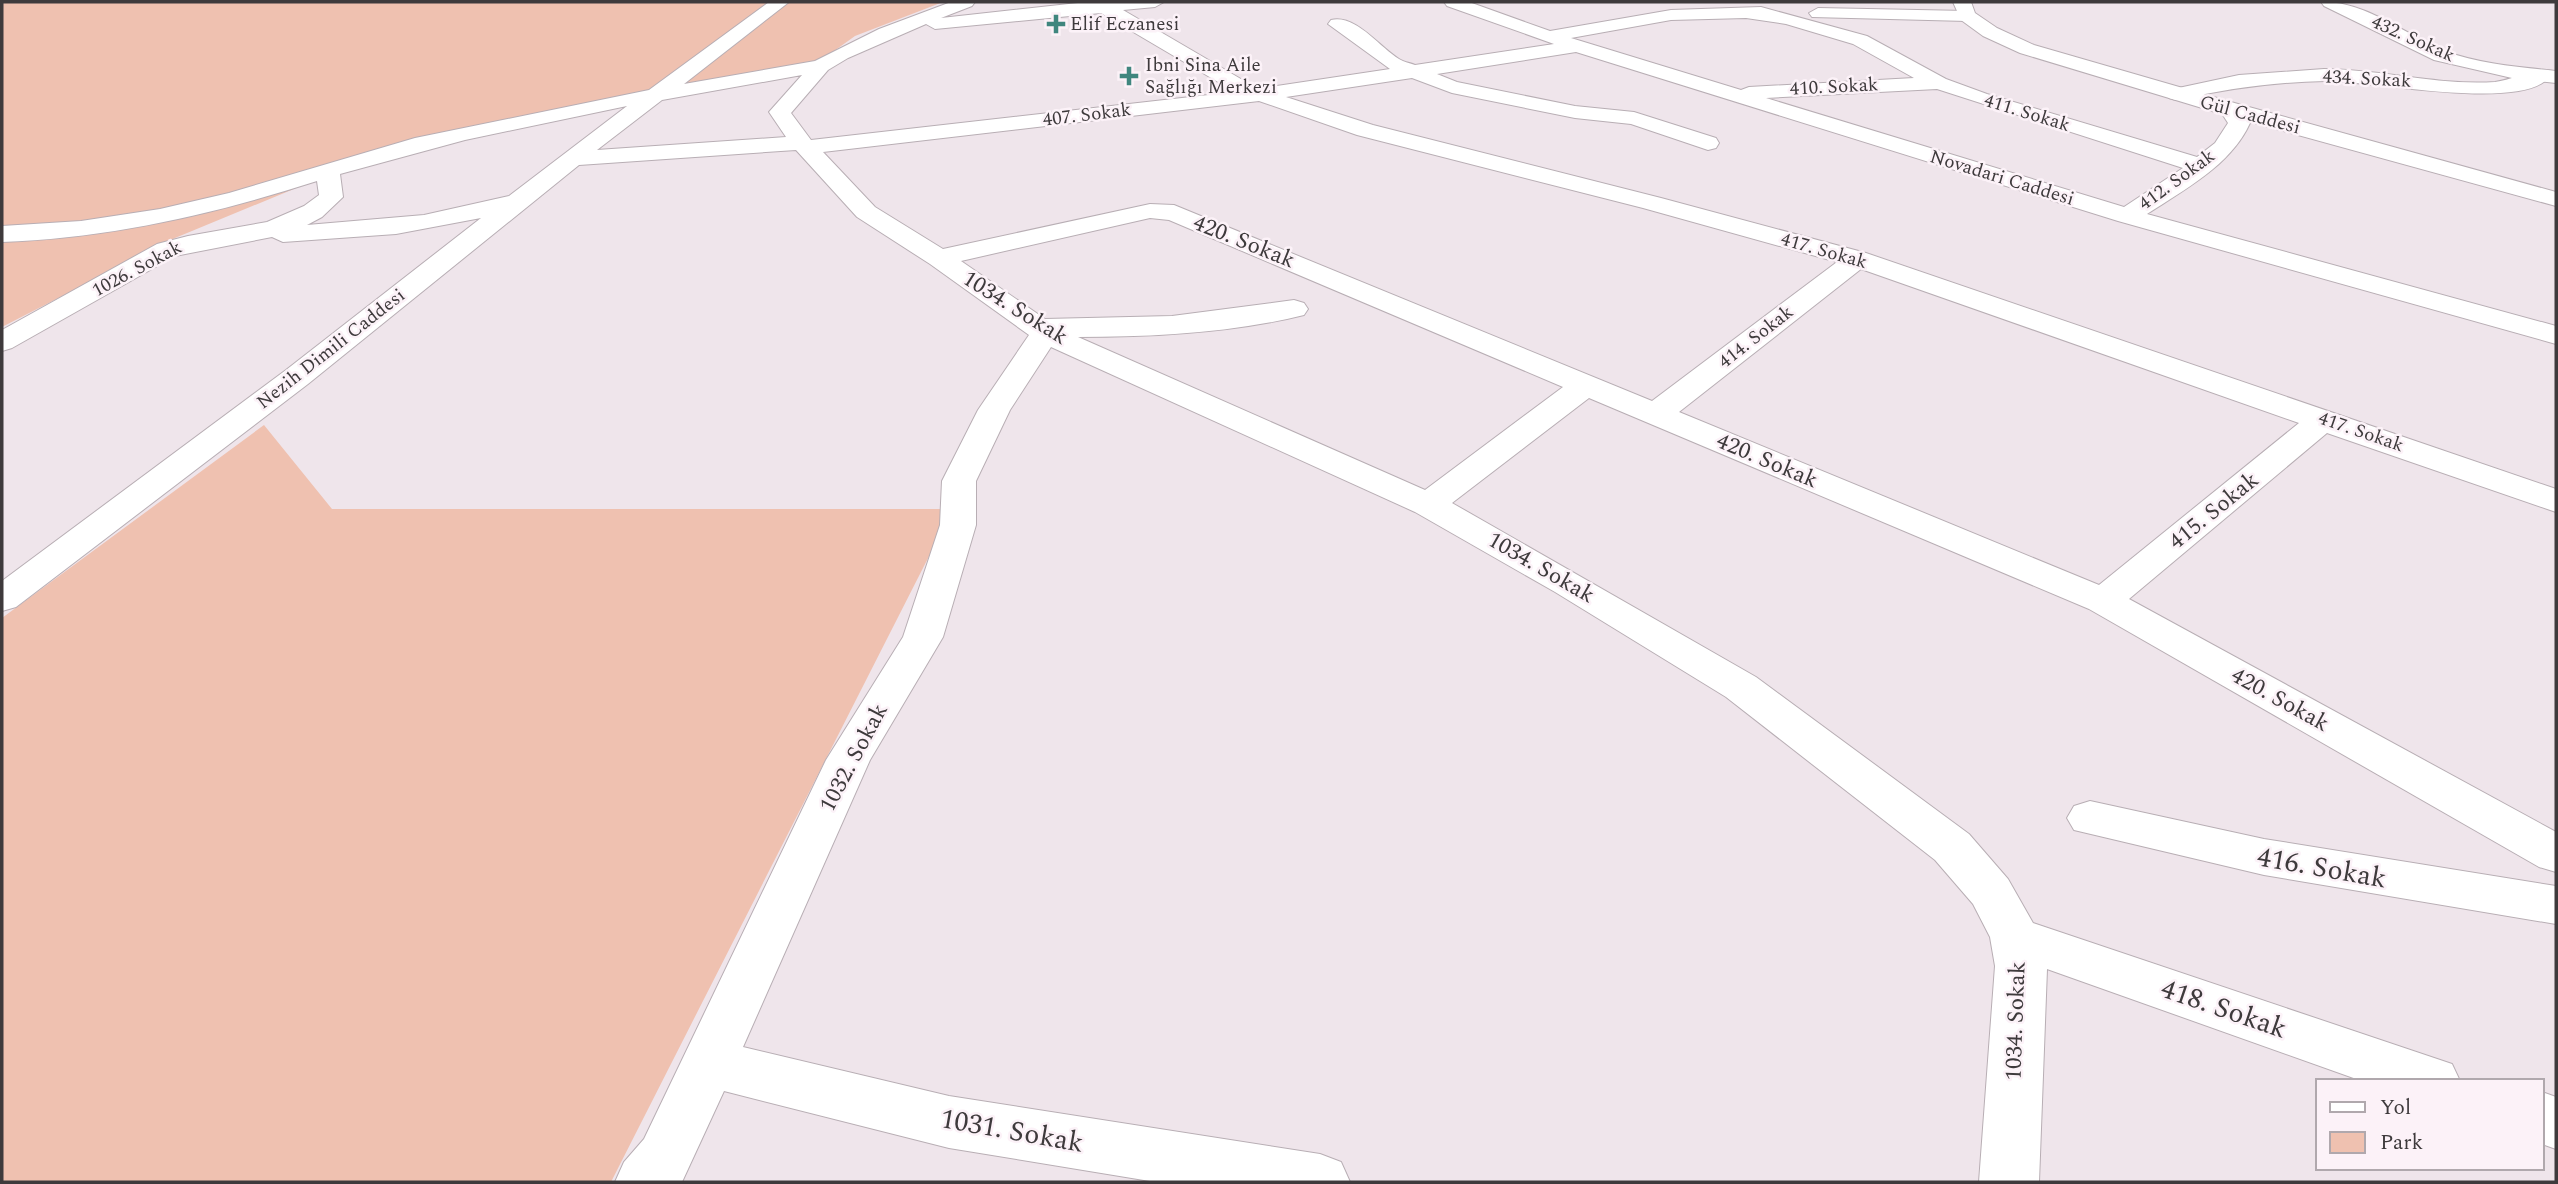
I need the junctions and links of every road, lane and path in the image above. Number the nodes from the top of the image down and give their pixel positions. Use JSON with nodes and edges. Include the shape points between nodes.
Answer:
{"nodes":[{"id":1,"x":780,"y":2,"type":"edge"},
{"id":2,"x":966,"y":2,"type":"edge"},
{"id":3,"x":1155,"y":2,"type":"edge"},
{"id":4,"x":1453,"y":2,"type":"edge"},
{"id":5,"x":1671,"y":2,"type":"edge"},
{"id":6,"x":2330,"y":2,"type":"edge"},
{"id":7,"x":1101,"y":5,"type":"edge"},
{"id":8,"x":1964,"y":9,"type":"edge"},
{"id":9,"x":1736,"y":12,"type":"junction"},
{"id":10,"x":1692,"y":14,"type":"junction"},
{"id":11,"x":1337,"y":24,"type":"dead end"},
{"id":12,"x":902,"y":27,"type":"junction"},
{"id":13,"x":1990,"y":32,"type":"junction"},
{"id":14,"x":1951,"y":34,"type":"dead end"},
{"id":15,"x":1548,"y":37,"type":"junction"},
{"id":16,"x":1899,"y":37,"type":"dead end"},
{"id":17,"x":1860,"y":40,"type":"junction"},
{"id":18,"x":1576,"y":47,"type":"junction"},
{"id":19,"x":821,"y":66,"type":"junction"},
{"id":20,"x":1411,"y":73,"type":"junction"},
{"id":21,"x":2548,"y":77,"type":"edge"},
{"id":22,"x":1940,"y":83,"type":"junction"},
{"id":23,"x":657,"y":94,"type":"junction"},
{"id":24,"x":2176,"y":94,"type":"junction"},
{"id":25,"x":1261,"y":95,"type":"junction"},
{"id":26,"x":1729,"y":95,"type":"junction"},
{"id":27,"x":2230,"y":109,"type":"junction"},
{"id":28,"x":1708,"y":143,"type":"dead end"},
{"id":29,"x":804,"y":145,"type":"junction"},
{"id":30,"x":573,"y":158,"type":"junction"},
{"id":31,"x":2202,"y":166,"type":"junction"},
{"id":32,"x":328,"y":171,"type":"junction"},
{"id":33,"x":525,"y":197,"type":"junction"},
{"id":34,"x":2556,"y":199,"type":"edge"},
{"id":35,"x":2127,"y":216,"type":"junction"},
{"id":36,"x":2,"y":234,"type":"edge"},
{"id":37,"x":230,"y":236,"type":"junction"},
{"id":38,"x":939,"y":258,"type":"junction"},
{"id":39,"x":1857,"y":259,"type":"junction"},
{"id":40,"x":1294,"y":309,"type":"dead end"},
{"id":41,"x":1041,"y":329,"type":"junction"},
{"id":42,"x":2556,"y":335,"type":"edge"},
{"id":43,"x":2,"y":342,"type":"edge"},
{"id":44,"x":1587,"y":384,"type":"junction"},
{"id":45,"x":1656,"y":414,"type":"junction"},
{"id":46,"x":2324,"y":419,"type":"junction"},
{"id":47,"x":2556,"y":501,"type":"edge"},
{"id":48,"x":1428,"y":504,"type":"junction"},
{"id":49,"x":2,"y":599,"type":"edge"},
{"id":50,"x":2103,"y":601,"type":"junction"},
{"id":51,"x":2090,"y":818,"type":"dead end"},
{"id":52,"x":2556,"y":854,"type":"edge"},
{"id":53,"x":2556,"y":905,"type":"edge"},
{"id":54,"x":2015,"y":937,"type":"junction"},
{"id":55,"x":708,"y":1063,"type":"junction"},
{"id":56,"x":2426,"y":1079,"type":"edge"},
{"id":57,"x":645,"y":1182,"type":"edge"},
{"id":58,"x":1320,"y":1182,"type":"edge"},
{"id":59,"x":2008,"y":1182,"type":"edge"}],
"edges":[{"from":1,"to":23,"type":"street","name":"Nezih Dimili Caddesi"},
{"from":2,"to":12,"type":"street"},
{"from":3,"to":7,"type":"street"},
{"from":4,"to":15,"type":"street","name":"Novadari Caddesi"},
{"from":5,"to":10,"type":"street"},
{"from":6,"to":21,"type":"street","name":"432. Sokak","via":[[2441,56]]},
{"from":7,"to":12,"type":"street"},
{"from":7,"to":25,"type":"street","name":"417. Sokak"},
{"from":8,"to":9,"type":"street"},
{"from":8,"to":13,"type":"street","name":"Gül Caddesi"},
{"from":9,"to":10,"type":"street"},
{"from":9,"to":17,"type":"street","name":"411. Sokak","via":[[1788,19]]},
{"from":10,"to":15,"type":"street"},
{"from":11,"to":20,"type":"street"},
{"from":12,"to":19,"type":"street"},
{"from":13,"to":14,"type":"street"},
{"from":13,"to":24,"type":"street","name":"Gül Caddesi","via":[[2027,49]]},
{"from":15,"to":18,"type":"street","name":"Novadari Caddesi"},
{"from":16,"to":17,"type":"street","name":"411. Sokak"},
{"from":17,"to":22,"type":"street","name":"411. Sokak"},
{"from":18,"to":20,"type":"street","name":"407. Sokak"},
{"from":18,"to":26,"type":"street","name":"Novadari Caddesi"},
{"from":19,"to":23,"type":"street"},
{"from":19,"to":29,"type":"street","name":"1034. Sokak","via":[[780,111]]},
{"from":20,"to":25,"type":"street","name":"407. Sokak"},
{"from":20,"to":28,"type":"street","via":[[1549,108],[1634,118]]},
{"from":21,"to":24,"type":"street","name":"434. Sokak","via":[[2502,89],[2315,75],[2218,83]]},
{"from":22,"to":26,"type":"street","name":"410. Sokak"},
{"from":22,"to":31,"type":"street","name":"411. Sokak"},
{"from":23,"to":30,"type":"street","name":"Nezih Dimili Caddesi"},
{"from":23,"to":32,"type":"street","via":[[414,145]]},
{"from":24,"to":27,"type":"street","name":"Gül Caddesi"},
{"from":25,"to":29,"type":"street","name":"407. Sokak"},
{"from":25,"to":39,"type":"street","name":"417. Sokak","via":[[1366,130]]},
{"from":26,"to":35,"type":"street","name":"Novadari Caddesi"},
{"from":27,"to":31,"type":"street","name":"412. Sokak","via":[[2239,123],[2238,131]]},
{"from":27,"to":34,"type":"street","name":"Gül Caddesi"},
{"from":29,"to":30,"type":"street","name":"407. Sokak"},
{"from":29,"to":38,"type":"street","name":"1034. Sokak","via":[[866,212]]},
{"from":30,"to":33,"type":"street","name":"Nezih Dimili Caddesi"},
{"from":31,"to":35,"type":"street","name":"412. Sokak"},
{"from":32,"to":36,"type":"street","via":[[149,219]]},
{"from":32,"to":37,"type":"street","name":"1026. Sokak","via":[[331,197],[315,212],[285,227]]},
{"from":33,"to":37,"type":"street","via":[[423,225]]},
{"from":33,"to":49,"type":"street","name":"Nezih Dimili Caddesi","via":[[297,377]]},
{"from":35,"to":42,"type":"street","name":"Novadari Caddesi"},
{"from":37,"to":43,"type":"street","name":"1026. Sokak","via":[[166,250]]},
{"from":38,"to":41,"type":"street","name":"1034. Sokak"},
{"from":38,"to":44,"type":"street","name":"420. Sokak","via":[[1162,210]]},
{"from":39,"to":45,"type":"street","name":"414. Sokak"},
{"from":39,"to":46,"type":"street","name":"417. Sokak"},
{"from":40,"to":41,"type":"street","via":[[1196,323]]},
{"from":41,"to":48,"type":"street","name":"1034. Sokak"},
{"from":41,"to":55,"type":"street","name":"1032. Sokak","via":[[960,481],[958,526],[923,637],[848,760]]},
{"from":44,"to":45,"type":"street","name":"420. Sokak"},
{"from":44,"to":48,"type":"street"},
{"from":45,"to":50,"type":"street","name":"420. Sokak"},
{"from":46,"to":47,"type":"street","name":"417. Sokak"},
{"from":46,"to":50,"type":"street","name":"415. Sokak"},
{"from":48,"to":54,"type":"street","name":"1034. Sokak","via":[[1741,687],[1952,847],[1990,892]]},
{"from":50,"to":52,"type":"street","name":"420. Sokak"},
{"from":51,"to":53,"type":"street","name":"416. Sokak","via":[[2278,862]]},
{"from":54,"to":56,"type":"street","name":"418. Sokak"},
{"from":54,"to":59,"type":"street","name":"1034. Sokak","via":[[2021,966]]},
{"from":55,"to":57,"type":"street","name":"1032. Sokak","via":[[665,1158]]},
{"from":55,"to":58,"type":"street","name":"1031. Sokak","via":[[949,1122]]}]}
